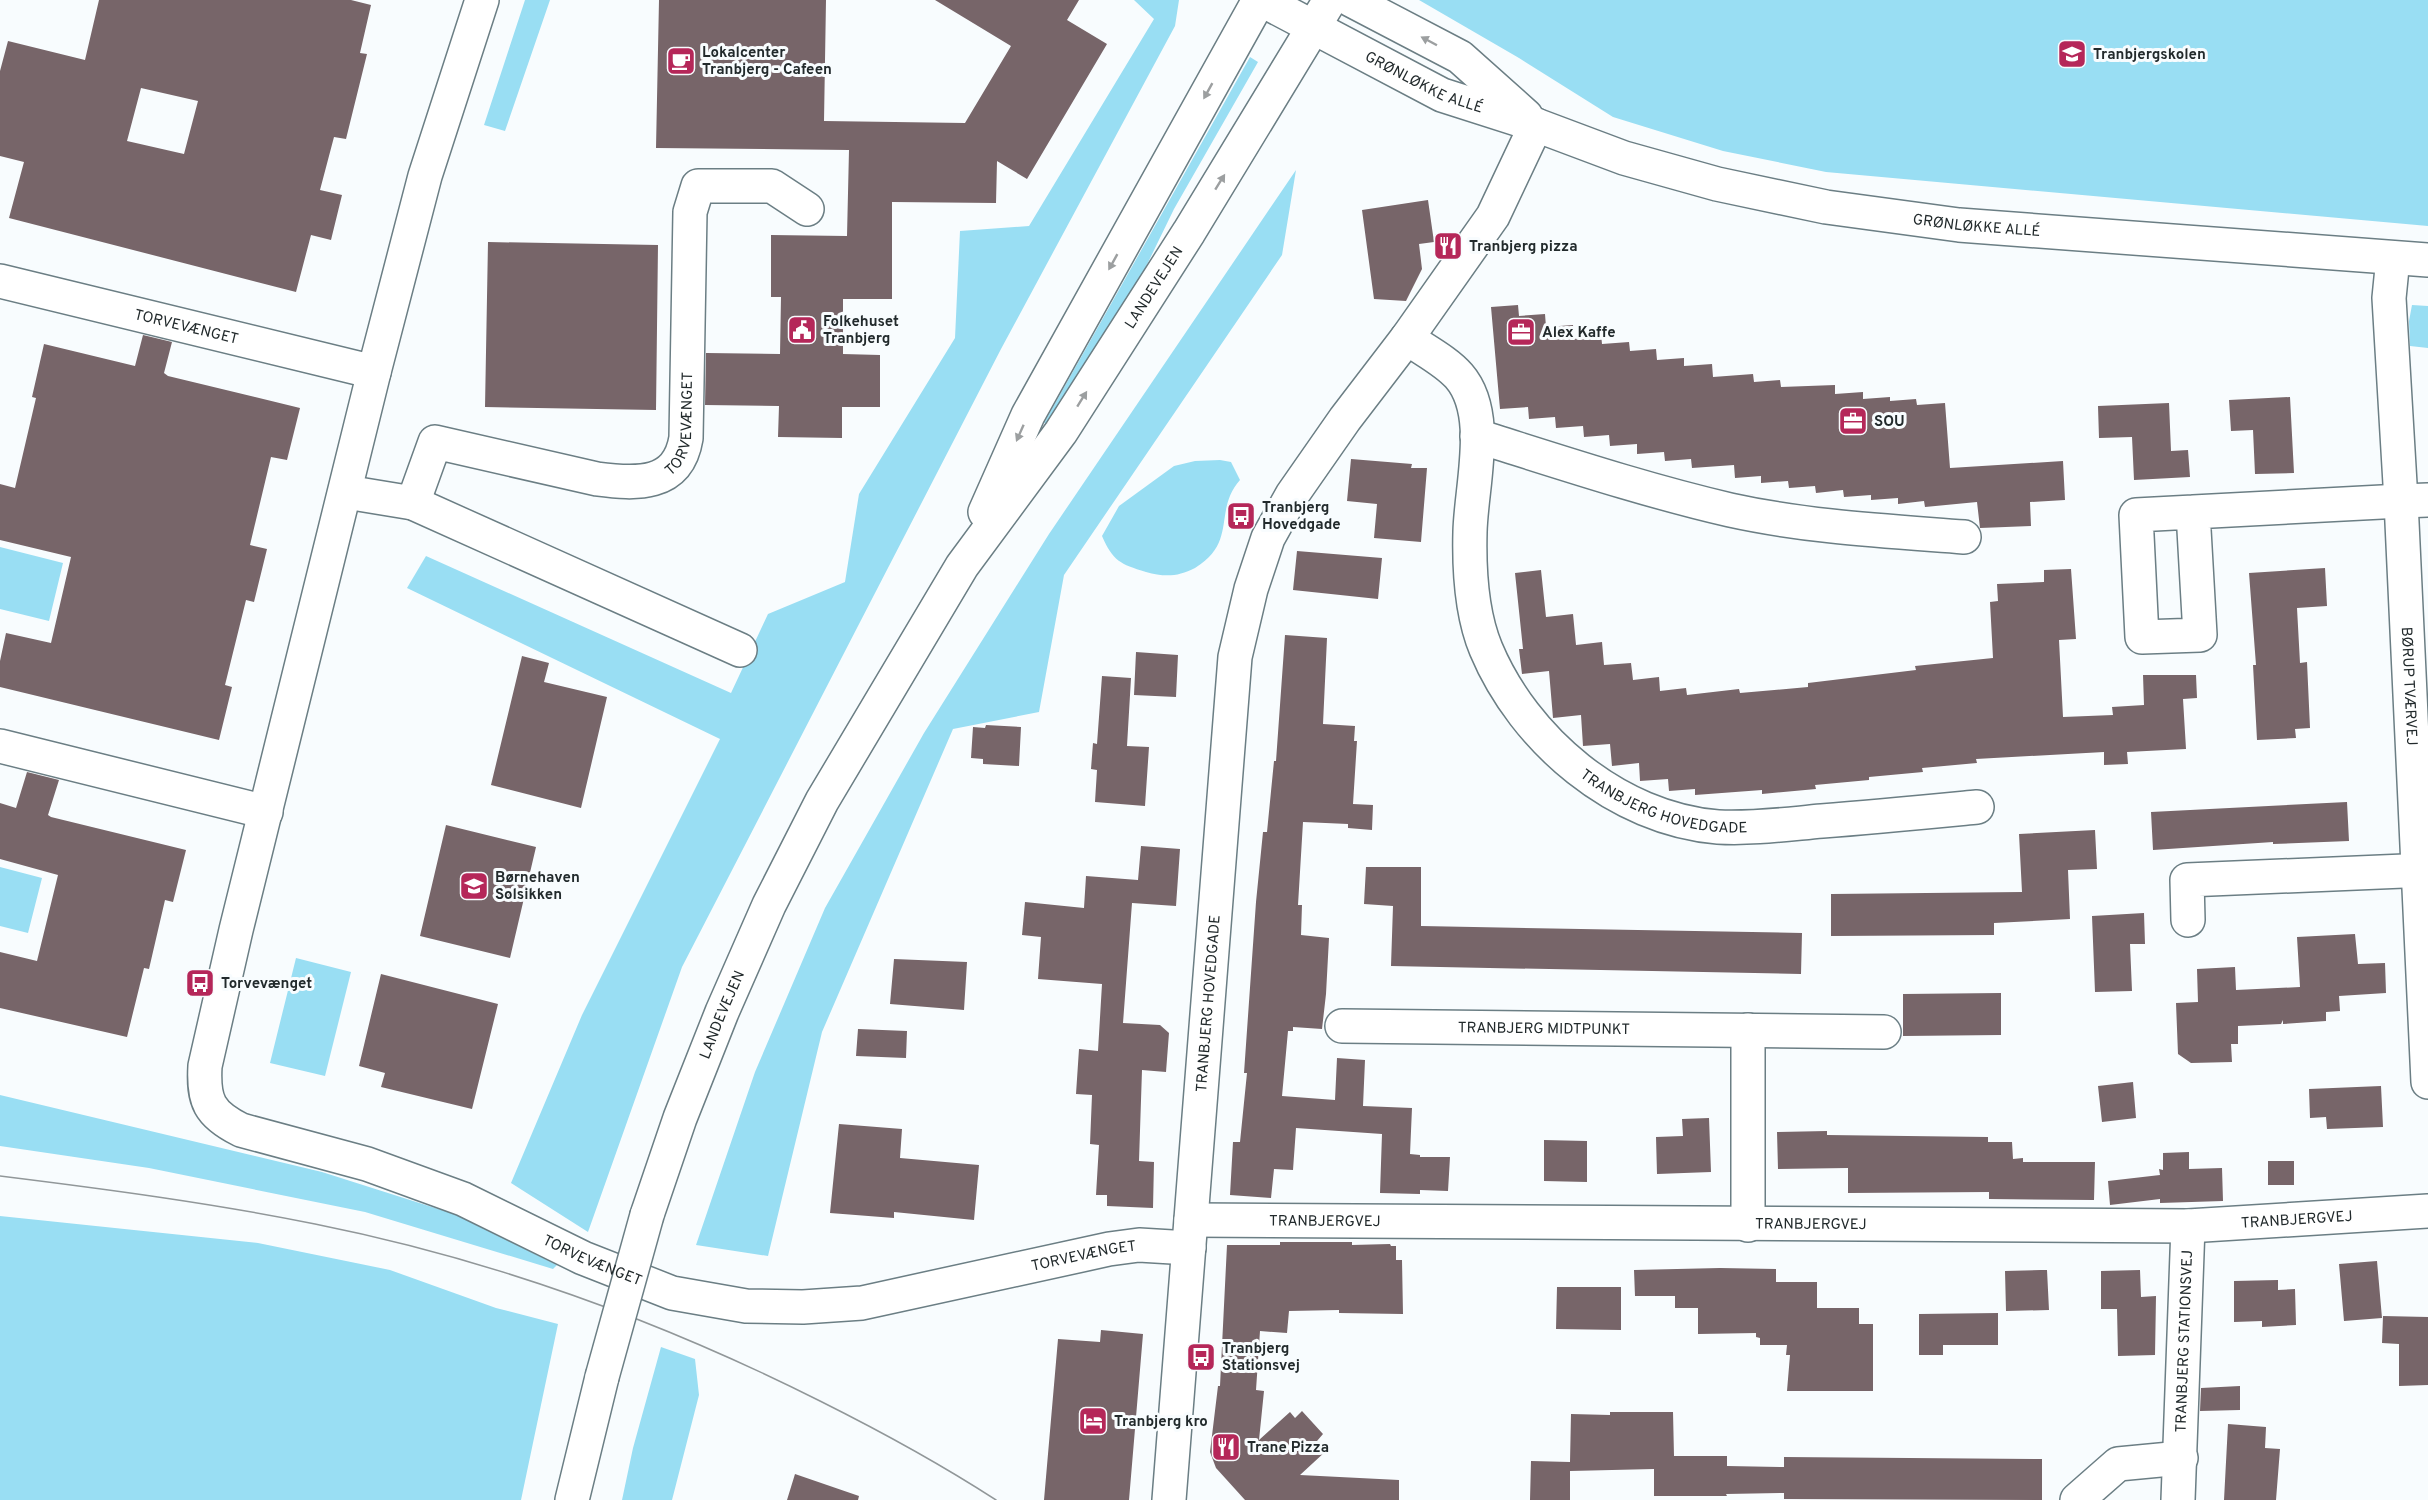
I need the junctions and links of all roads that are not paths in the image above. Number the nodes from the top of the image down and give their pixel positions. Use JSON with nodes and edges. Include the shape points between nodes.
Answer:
{"nodes":[{"id":1,"x":482,"y":0,"type":"edge"},
{"id":2,"x":1261,"y":0,"type":"edge"},
{"id":3,"x":1330,"y":0,"type":"edge"},
{"id":4,"x":1351,"y":0,"type":"edge"},
{"id":5,"x":1314,"y":28,"type":"junction"},
{"id":6,"x":1536,"y":125,"type":"junction"},
{"id":7,"x":807,"y":209,"type":"dead end"},
{"id":8,"x":2393,"y":258,"type":"junction"},
{"id":9,"x":2428,"y":261,"type":"edge"},
{"id":10,"x":0,"y":281,"type":"edge"},
{"id":11,"x":1407,"y":338,"type":"junction"},
{"id":12,"x":374,"y":372,"type":"junction"},
{"id":13,"x":1477,"y":436,"type":"junction"},
{"id":14,"x":346,"y":492,"type":"junction"},
{"id":15,"x":2415,"y":501,"type":"edge"},
{"id":16,"x":413,"y":503,"type":"junction"},
{"id":17,"x":2193,"y":512,"type":"dead end"},
{"id":18,"x":1965,"y":537,"type":"dead end"},
{"id":19,"x":962,"y":566,"type":"junction"},
{"id":20,"x":740,"y":650,"type":"dead end"},
{"id":21,"x":0,"y":746,"type":"edge"},
{"id":22,"x":1977,"y":807,"type":"dead end"},
{"id":23,"x":266,"y":812,"type":"junction"},
{"id":24,"x":2423,"y":870,"type":"edge"},
{"id":25,"x":2188,"y":920,"type":"dead end"},
{"id":26,"x":1342,"y":1026,"type":"dead end"},
{"id":27,"x":1748,"y":1030,"type":"junction"},
{"id":28,"x":1884,"y":1032,"type":"dead end"},
{"id":29,"x":2428,"y":1082,"type":"edge"},
{"id":30,"x":2428,"y":1211,"type":"edge"},
{"id":31,"x":1748,"y":1225,"type":"junction"},
{"id":32,"x":2188,"y":1226,"type":"junction"},
{"id":33,"x":1190,"y":1234,"type":"junction"},
{"id":34,"x":2181,"y":1458,"type":"junction"},
{"id":35,"x":572,"y":1500,"type":"edge"},
{"id":36,"x":1169,"y":1500,"type":"edge"},
{"id":37,"x":2077,"y":1500,"type":"edge"},
{"id":38,"x":2178,"y":1500,"type":"edge"}],
"edges":[{"from":1,"to":12,"type":"street","name":"TORVEVÆNGET","via":[[425,177]]},
{"from":2,"to":5,"type":"street","name":"GRØNLØKKE ALLÉ"},
{"from":2,"to":19,"type":"street","name":"LANDEVEJEN","one_way":true,"via":[[1028,415]]},
{"from":3,"to":5,"type":"street","name":"LANDEVEJEN"},
{"from":6,"to":4,"type":"street","name":"GRØNLØKKE ALLÉ","one_way":true,"via":[[1460,57]]},
{"from":5,"to":6,"type":"street","name":"GRØNLØKKE ALLÉ","via":[[1442,95]]},
{"from":19,"to":5,"type":"street","name":"LANDEVEJEN","one_way":true,"via":[[1061,432]]},
{"from":6,"to":8,"type":"street","name":"GRØNLØKKE ALLÉ","via":[[1624,158],[1717,184],[1826,207],[1959,225]]},
{"from":6,"to":11,"type":"street","name":"TRANBJERG HOVEDGADE","via":[[1493,216]]},
{"from":7,"to":16,"type":"street","name":"TORVEVÆNGET","via":[[772,186],[698,186],[690,212],[686,438],[684,452],[667,474],[648,481],[623,483],[435,442]]},
{"from":8,"to":9,"type":"street","name":"GRØNLØKKE ALLÉ"},
{"from":8,"to":15,"type":"street","name":"BØRUP TVÆRVEJ","via":[[2389,298]]},
{"from":10,"to":12,"type":"street","name":"TORVEVÆNGET"},
{"from":11,"to":13,"type":"street","name":"TRANBJERG HOVEDGADE","via":[[1458,376],[1471,395]]},
{"from":11,"to":33,"type":"street","name":"TRANBJERG HOVEDGADE","via":[[1292,495],[1268,538],[1251,588],[1235,657]]},
{"from":12,"to":14,"type":"street","name":"TORVEVÆNGET"},
{"from":13,"to":18,"type":"street","via":[[1732,510],[1858,529]]},
{"from":13,"to":22,"type":"street","name":"TRANBJERG HOVEDGADE","via":[[1470,532],[1477,618],[1485,648],[1526,716],[1564,758],[1594,782],[1650,811],[1716,827],[1760,827]]},
{"from":14,"to":16,"type":"street"},
{"from":14,"to":23,"type":"street","name":"TORVEVÆNGET"},
{"from":15,"to":17,"type":"street"},
{"from":15,"to":24,"type":"street","name":"BØRUP TVÆRVEJ"},
{"from":16,"to":20,"type":"street"},
{"from":19,"to":35,"type":"street","name":"LANDEVEJEN","bridge":true,"via":[[822,801],[769,905],[722,1012],[647,1215]]},
{"from":21,"to":23,"type":"street"},
{"from":23,"to":33,"type":"street","name":"TORVEVÆNGET","via":[[205,1066],[204,1089],[211,1109],[224,1122],[241,1130],[367,1164],[463,1198],[583,1258],[672,1293],[746,1306],[803,1308],[862,1303]]},
{"from":24,"to":25,"type":"street","via":[[2187,880]]},
{"from":24,"to":29,"type":"street","name":"BØRUP TVÆRVEJ"},
{"from":26,"to":27,"type":"street","name":"TRANBJERG MIDTPUNKT"},
{"from":27,"to":28,"type":"street","name":"TRANBJERG MIDTPUNKT"},
{"from":27,"to":31,"type":"street"},
{"from":30,"to":32,"type":"street","name":"TRANBJERGVEJ"},
{"from":31,"to":32,"type":"street","name":"TRANBJERGVEJ"},
{"from":31,"to":33,"type":"street","name":"TRANBJERGVEJ"},
{"from":32,"to":34,"type":"street","name":"TRANBJERG STATIONSVEJ"},
{"from":33,"to":36,"type":"street","name":"TRANBJERG HOVEDGADE"},
{"from":34,"to":37,"type":"street","via":[[2118,1464]]},
{"from":34,"to":38,"type":"street","name":"TRANBJERG STATIONSVEJ"}]}
